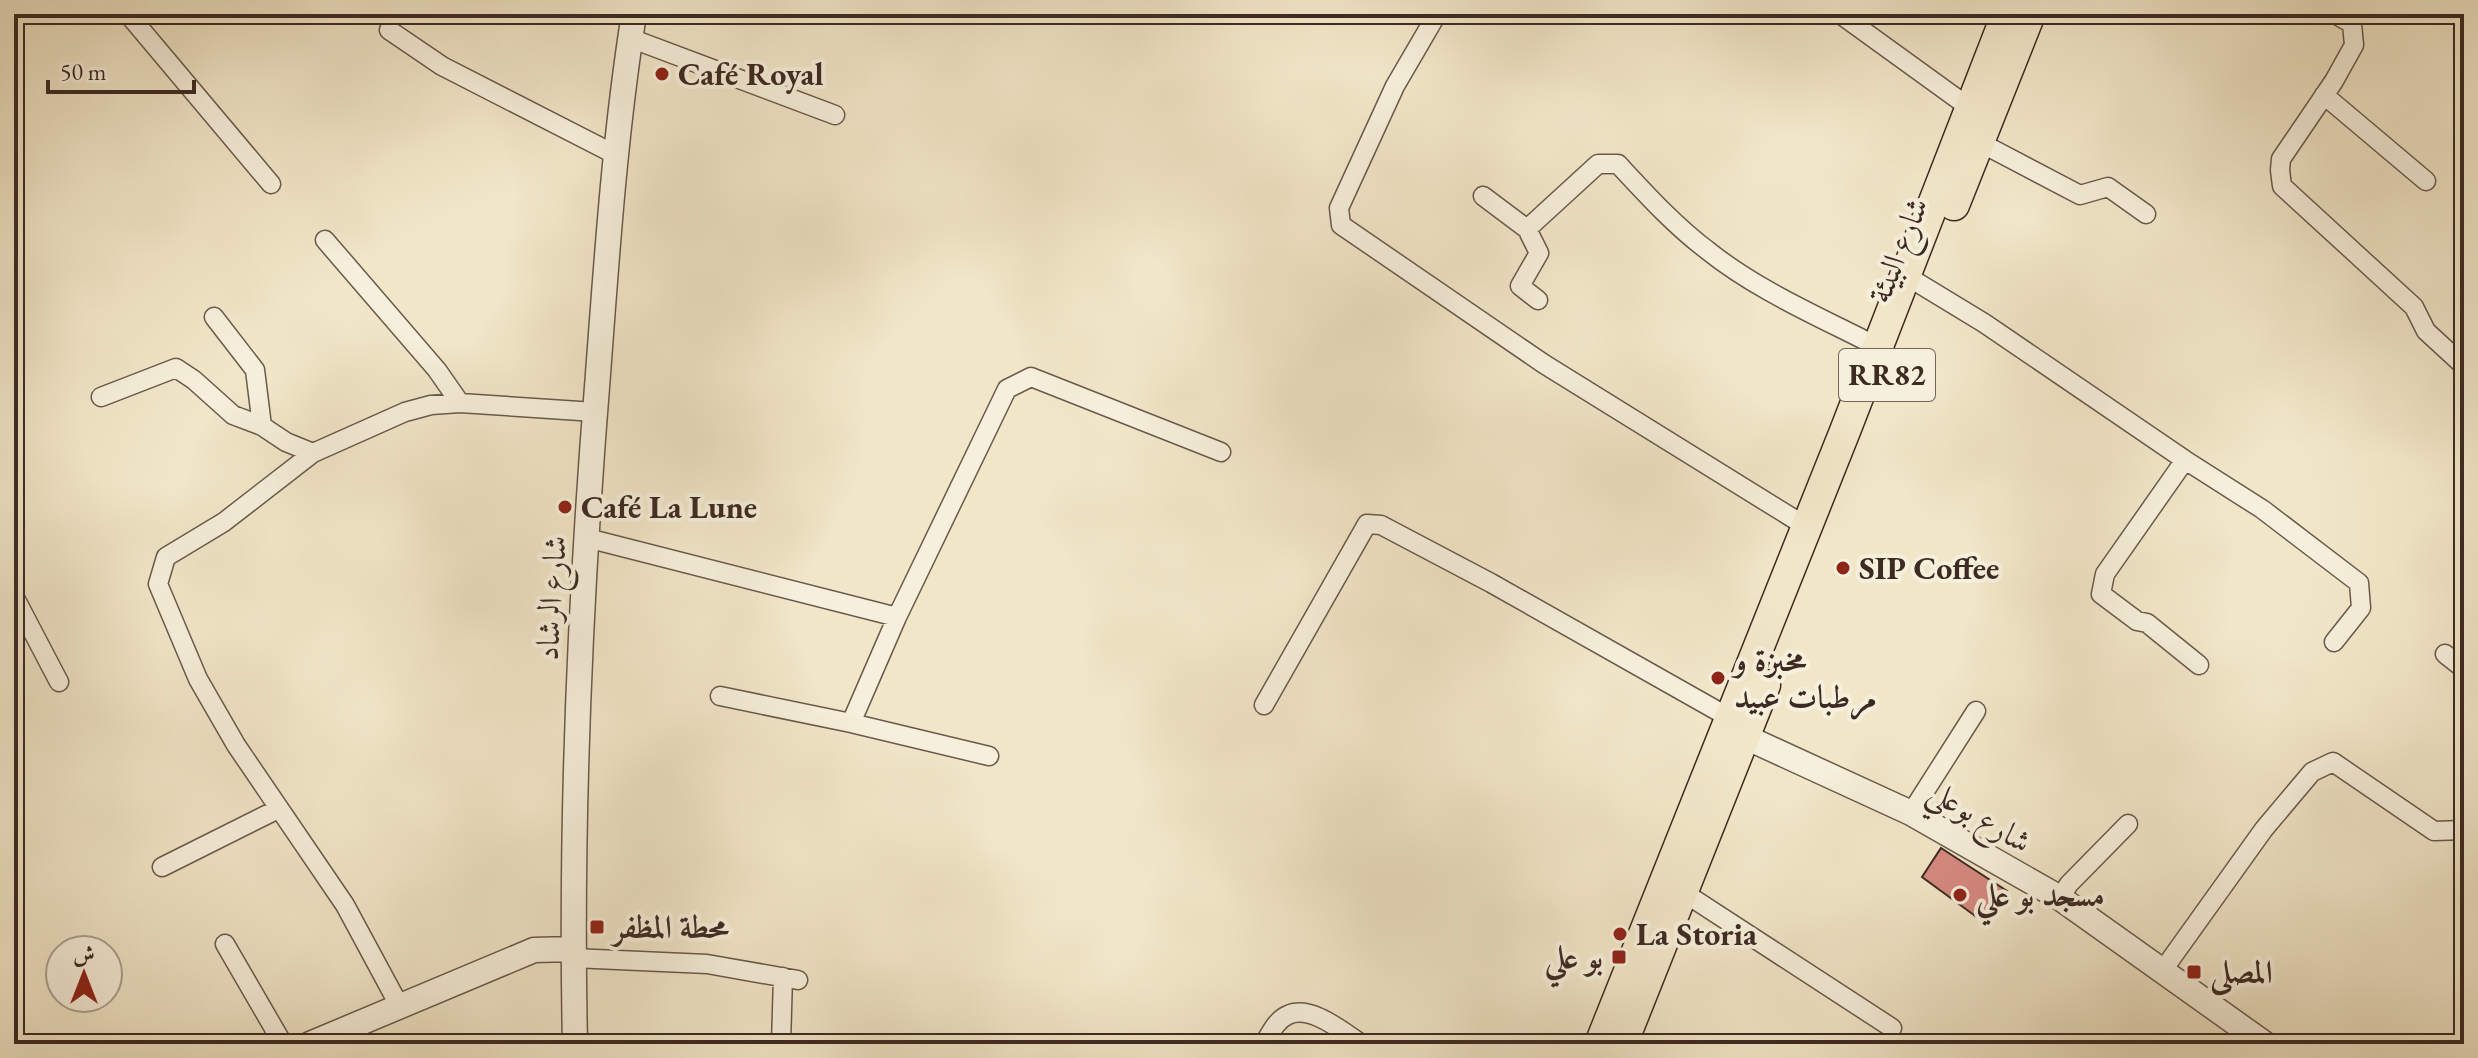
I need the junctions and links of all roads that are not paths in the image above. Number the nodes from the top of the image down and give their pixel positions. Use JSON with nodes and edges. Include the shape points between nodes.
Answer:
{"nodes":[{"id":1,"x":128,"y":14,"type":"edge"},
{"id":2,"x":1437,"y":14,"type":"edge"},
{"id":3,"x":1840,"y":14,"type":"edge"},
{"id":4,"x":2007,"y":14,"type":"edge"},
{"id":5,"x":2030,"y":14,"type":"edge"},
{"id":6,"x":2335,"y":14,"type":"edge"},
{"id":7,"x":632,"y":26,"type":"edge"},
{"id":8,"x":389,"y":30,"type":"dead end"},
{"id":9,"x":2324,"y":95,"type":"junction"},
{"id":10,"x":1970,"y":108,"type":"junction"},
{"id":11,"x":835,"y":115,"type":"dead end"},
{"id":12,"x":1979,"y":142,"type":"junction"},
{"id":13,"x":616,"y":155,"type":"junction"},
{"id":14,"x":2426,"y":181,"type":"dead end"},
{"id":15,"x":271,"y":184,"type":"dead end"},
{"id":16,"x":1483,"y":196,"type":"dead end"},
{"id":17,"x":2146,"y":214,"type":"dead end"},
{"id":18,"x":1527,"y":229,"type":"junction"},
{"id":19,"x":325,"y":240,"type":"dead end"},
{"id":20,"x":1914,"y":279,"type":"junction"},
{"id":21,"x":1538,"y":300,"type":"dead end"},
{"id":22,"x":214,"y":317,"type":"dead end"},
{"id":23,"x":1878,"y":347,"type":"junction"},
{"id":24,"x":2464,"y":366,"type":"edge"},
{"id":25,"x":101,"y":397,"type":"dead end"},
{"id":26,"x":460,"y":403,"type":"junction"},
{"id":27,"x":595,"y":412,"type":"junction"},
{"id":28,"x":262,"y":426,"type":"junction"},
{"id":29,"x":1853,"y":435,"type":"junction"},
{"id":30,"x":1221,"y":452,"type":"dead end"},
{"id":31,"x":313,"y":453,"type":"junction"},
{"id":32,"x":2185,"y":460,"type":"junction"},
{"id":33,"x":1807,"y":527,"type":"junction"},
{"id":34,"x":587,"y":538,"type":"junction"},
{"id":35,"x":14,"y":596,"type":"edge"},
{"id":36,"x":897,"y":617,"type":"junction"},
{"id":37,"x":2334,"y":642,"type":"dead end"},
{"id":38,"x":2445,"y":654,"type":"dead end"},
{"id":39,"x":2199,"y":665,"type":"dead end"},
{"id":40,"x":2464,"y":669,"type":"edge"},
{"id":41,"x":59,"y":682,"type":"dead end"},
{"id":42,"x":720,"y":696,"type":"dead end"},
{"id":43,"x":1264,"y":705,"type":"dead end"},
{"id":44,"x":1976,"y":711,"type":"dead end"},
{"id":45,"x":851,"y":723,"type":"junction"},
{"id":46,"x":1734,"y":728,"type":"junction"},
{"id":47,"x":989,"y":756,"type":"dead end"},
{"id":48,"x":278,"y":809,"type":"junction"},
{"id":49,"x":1911,"y":813,"type":"junction"},
{"id":50,"x":2128,"y":824,"type":"dead end"},
{"id":51,"x":2464,"y":830,"type":"edge"},
{"id":52,"x":162,"y":867,"type":"dead end"},
{"id":53,"x":1683,"y":892,"type":"junction"},
{"id":54,"x":2060,"y":898,"type":"junction"},
{"id":55,"x":225,"y":944,"type":"dead end"},
{"id":56,"x":572,"y":953,"type":"junction"},
{"id":57,"x":2163,"y":970,"type":"junction"},
{"id":58,"x":400,"y":1007,"type":"junction"},
{"id":59,"x":1892,"y":1028,"type":"dead end"},
{"id":60,"x":283,"y":1044,"type":"edge"},
{"id":61,"x":310,"y":1044,"type":"edge"},
{"id":62,"x":575,"y":1044,"type":"edge"},
{"id":63,"x":781,"y":1044,"type":"edge"},
{"id":64,"x":1264,"y":1044,"type":"edge"},
{"id":65,"x":1362,"y":1044,"type":"edge"},
{"id":66,"x":1600,"y":1044,"type":"edge"},
{"id":67,"x":1622,"y":1044,"type":"edge"},
{"id":68,"x":2265,"y":1044,"type":"edge"}],
"edges":[{"from":1,"to":15,"type":"street"},
{"from":2,"to":33,"type":"street","via":[[1395,86],[1339,208],[1341,225],[1544,364]]},
{"from":3,"to":10,"type":"street"},
{"from":4,"to":10,"type":"main road","name":"شارع البيئة","number":"RR82"},
{"from":5,"to":12,"type":"main road","name":"شارع البيئة","number":"RR82"},
{"from":6,"to":9,"type":"street","via":[[2352,24],[2354,45]]},
{"from":7,"to":11,"type":"street"},
{"from":7,"to":13,"type":"street","name":"شارع الرشاد"},
{"from":8,"to":13,"type":"street","via":[[442,66]]},
{"from":9,"to":14,"type":"street"},
{"from":9,"to":24,"type":"street","via":[[2281,159],[2282,186],[2414,307],[2426,331]]},
{"from":10,"to":20,"type":"main road","name":"شارع البيئة","number":"RR82"},
{"from":12,"to":17,"type":"street","via":[[2080,195],[2108,187]]},
{"from":12,"to":20,"type":"main road","name":"شارع البيئة","number":"RR82"},
{"from":13,"to":27,"type":"street","name":"شارع الرشاد"},
{"from":16,"to":18,"type":"street"},
{"from":18,"to":21,"type":"street","via":[[1539,253],[1520,286]]},
{"from":18,"to":23,"type":"street","via":[[1598,164],[1618,164],[1708,251],[1758,286]]},
{"from":19,"to":26,"type":"street"},
{"from":20,"to":23,"type":"main road","name":"شارع البيئة","number":"RR82"},
{"from":20,"to":29,"type":"main road","name":"شارع البيئة","number":"RR82"},
{"from":20,"to":32,"type":"street"},
{"from":22,"to":28,"type":"street","via":[[255,370]]},
{"from":23,"to":29,"type":"main road","name":"شارع البيئة","number":"RR82"},
{"from":25,"to":28,"type":"street","via":[[176,368],[233,415]]},
{"from":26,"to":27,"type":"street"},
{"from":26,"to":31,"type":"street","via":[[405,412]]},
{"from":27,"to":34,"type":"street","name":"شارع الرشاد"},
{"from":28,"to":31,"type":"street"},
{"from":29,"to":33,"type":"main road","name":"شارع البيئة","number":"RR82"},
{"from":29,"to":46,"type":"main road","name":"شارع البيئة","number":"RR82"},
{"from":30,"to":36,"type":"street","via":[[1031,377],[1007,389]]},
{"from":31,"to":48,"type":"street","via":[[224,522],[166,557],[158,584],[198,679]]},
{"from":32,"to":37,"type":"street","via":[[2262,509],[2359,583],[2361,608]]},
{"from":32,"to":39,"type":"street","via":[[2105,574],[2101,594]]},
{"from":33,"to":46,"type":"main road","name":"شارع البيئة","number":"RR82"},
{"from":34,"to":36,"type":"street"},
{"from":34,"to":56,"type":"street","name":"شارع الرشاد"},
{"from":35,"to":41,"type":"street"},
{"from":36,"to":45,"type":"street"},
{"from":38,"to":40,"type":"street"},
{"from":42,"to":45,"type":"street"},
{"from":43,"to":46,"type":"street","via":[[1367,524],[1381,525],[1491,583]]},
{"from":44,"to":49,"type":"street"},
{"from":45,"to":47,"type":"street"},
{"from":46,"to":49,"type":"street","name":"شارع بوعلي"},
{"from":46,"to":53,"type":"main road","number":"RR82"},
{"from":46,"to":66,"type":"main road","number":"RR82"},
{"from":48,"to":52,"type":"street"},
{"from":48,"to":58,"type":"street","via":[[345,905]]},
{"from":49,"to":54,"type":"street","name":"شارع بوعلي"},
{"from":50,"to":54,"type":"street"},
{"from":51,"to":57,"type":"street","via":[[2434,831],[2333,762],[2312,772],[2264,829]]},
{"from":53,"to":59,"type":"street"},
{"from":53,"to":67,"type":"main road","number":"RR82"},
{"from":54,"to":57,"type":"street","name":"شارع بوعلي"},
{"from":55,"to":60,"type":"street"},
{"from":56,"to":58,"type":"street","via":[[534,950]]},
{"from":56,"to":62,"type":"street","name":"شارع الرشاد"},
{"from":56,"to":63,"type":"street","via":[[707,964],[791,979]]},
{"from":57,"to":68,"type":"street","name":"شارع بوعلي"},
{"from":58,"to":61,"type":"street"},
{"from":64,"to":65,"type":"street","via":[[1276,1024],[1298,1013],[1317,1017]]}]}
